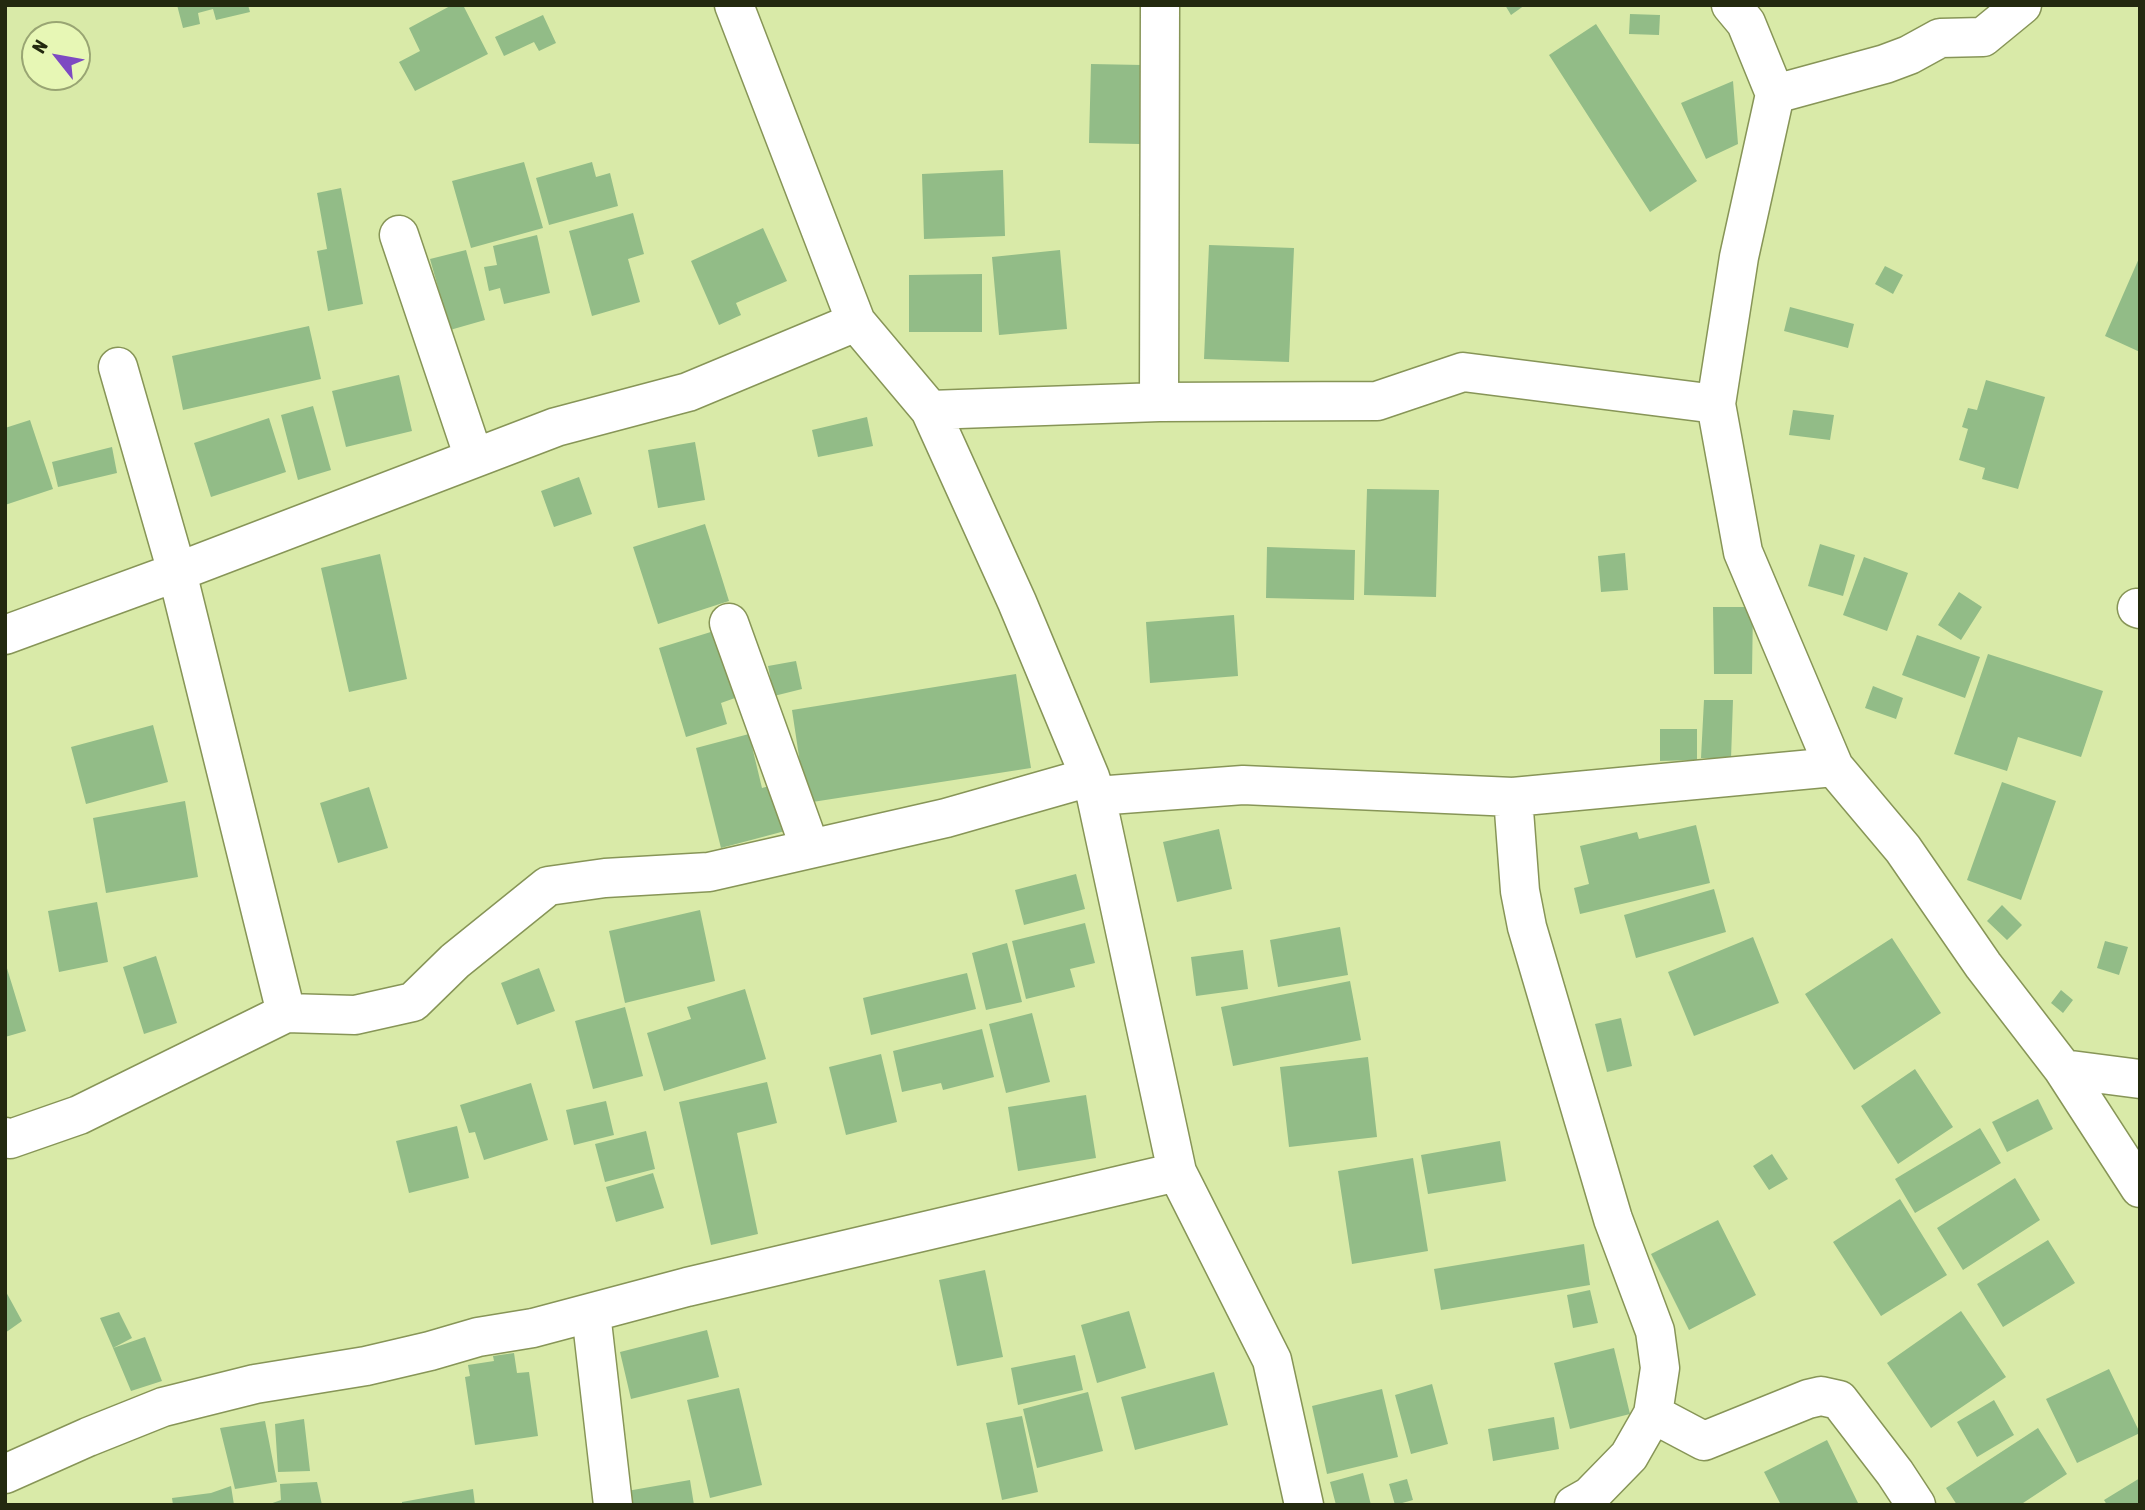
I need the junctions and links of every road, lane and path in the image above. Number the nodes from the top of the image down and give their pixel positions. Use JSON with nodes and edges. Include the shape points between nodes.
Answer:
{"nodes":[{"id":1,"x":734,"y":5,"type":"edge"},
{"id":2,"x":1160,"y":5,"type":"edge"},
{"id":3,"x":1731,"y":5,"type":"edge"},
{"id":4,"x":2022,"y":5,"type":"edge"},
{"id":5,"x":1775,"y":94,"type":"junction"},
{"id":6,"x":399,"y":235,"type":"dead end"},
{"id":7,"x":856,"y":322,"type":"junction"},
{"id":8,"x":118,"y":367,"type":"dead end"},
{"id":9,"x":1158,"y":402,"type":"junction"},
{"id":10,"x":1716,"y":404,"type":"junction"},
{"id":11,"x":930,"y":410,"type":"junction"},
{"id":12,"x":474,"y":458,"type":"junction"},
{"id":13,"x":177,"y":572,"type":"junction"},
{"id":14,"x":729,"y":623,"type":"dead end"},
{"id":15,"x":6,"y":634,"type":"edge"},
{"id":16,"x":1834,"y":767,"type":"junction"},
{"id":17,"x":1093,"y":787,"type":"junction"},
{"id":18,"x":1513,"y":797,"type":"junction"},
{"id":19,"x":810,"y":848,"type":"junction"},
{"id":20,"x":286,"y":1013,"type":"junction"},
{"id":21,"x":2063,"y":1069,"type":"junction"},
{"id":22,"x":2140,"y":1079,"type":"edge"},
{"id":23,"x":5,"y":1137,"type":"edge"},
{"id":24,"x":1177,"y":1172,"type":"junction"},
{"id":25,"x":2140,"y":1188,"type":"edge"},
{"id":26,"x":591,"y":1313,"type":"junction"},
{"id":27,"x":1653,"y":1414,"type":"junction"},
{"id":28,"x":5,"y":1474,"type":"edge"},
{"id":29,"x":613,"y":1505,"type":"edge"},
{"id":30,"x":1304,"y":1505,"type":"edge"},
{"id":31,"x":1574,"y":1505,"type":"edge"},
{"id":32,"x":1916,"y":1505,"type":"edge"}],
"edges":[{"from":1,"to":7,"type":"street"},
{"from":2,"to":9,"type":"street"},
{"from":3,"to":5,"type":"street","via":[[1746,23]]},
{"from":4,"to":5,"type":"street","via":[[1983,37],[1940,37],[1885,64]]},
{"from":5,"to":10,"type":"street","via":[[1740,257]]},
{"from":6,"to":12,"type":"street"},
{"from":7,"to":11,"type":"street"},
{"from":7,"to":12,"type":"street","via":[[688,392],[556,427]]},
{"from":8,"to":13,"type":"street"},
{"from":9,"to":10,"type":"street","via":[[1377,401],[1463,372]]},
{"from":9,"to":11,"type":"street"},
{"from":10,"to":16,"type":"street","via":[[1743,552]]},
{"from":11,"to":17,"type":"street","via":[[1017,602]]},
{"from":12,"to":13,"type":"street"},
{"from":13,"to":15,"type":"street"},
{"from":13,"to":20,"type":"street"},
{"from":14,"to":19,"type":"street"},
{"from":16,"to":18,"type":"street"},
{"from":16,"to":21,"type":"street","via":[[1903,849],[1983,965]]},
{"from":17,"to":18,"type":"street","via":[[1243,785]]},
{"from":17,"to":19,"type":"street"},
{"from":17,"to":24,"type":"street"},
{"from":18,"to":27,"type":"street","via":[[1527,927],[1613,1219],[1655,1331],[1660,1368]]},
{"from":19,"to":20,"type":"street","via":[[709,872],[548,886],[455,961],[413,1002],[355,1015]]},
{"from":20,"to":23,"type":"street","via":[[79,1115]]},
{"from":21,"to":22,"type":"street"},
{"from":21,"to":25,"type":"street"},
{"from":24,"to":26,"type":"street"},
{"from":24,"to":30,"type":"street","via":[[1272,1360]]},
{"from":26,"to":28,"type":"street","via":[[163,1408]]},
{"from":26,"to":29,"type":"street"},
{"from":27,"to":31,"type":"street","via":[[1629,1456],[1590,1496]]},
{"from":27,"to":32,"type":"street","via":[[1704,1441],[1808,1399],[1821,1396],[1839,1401]]}]}
